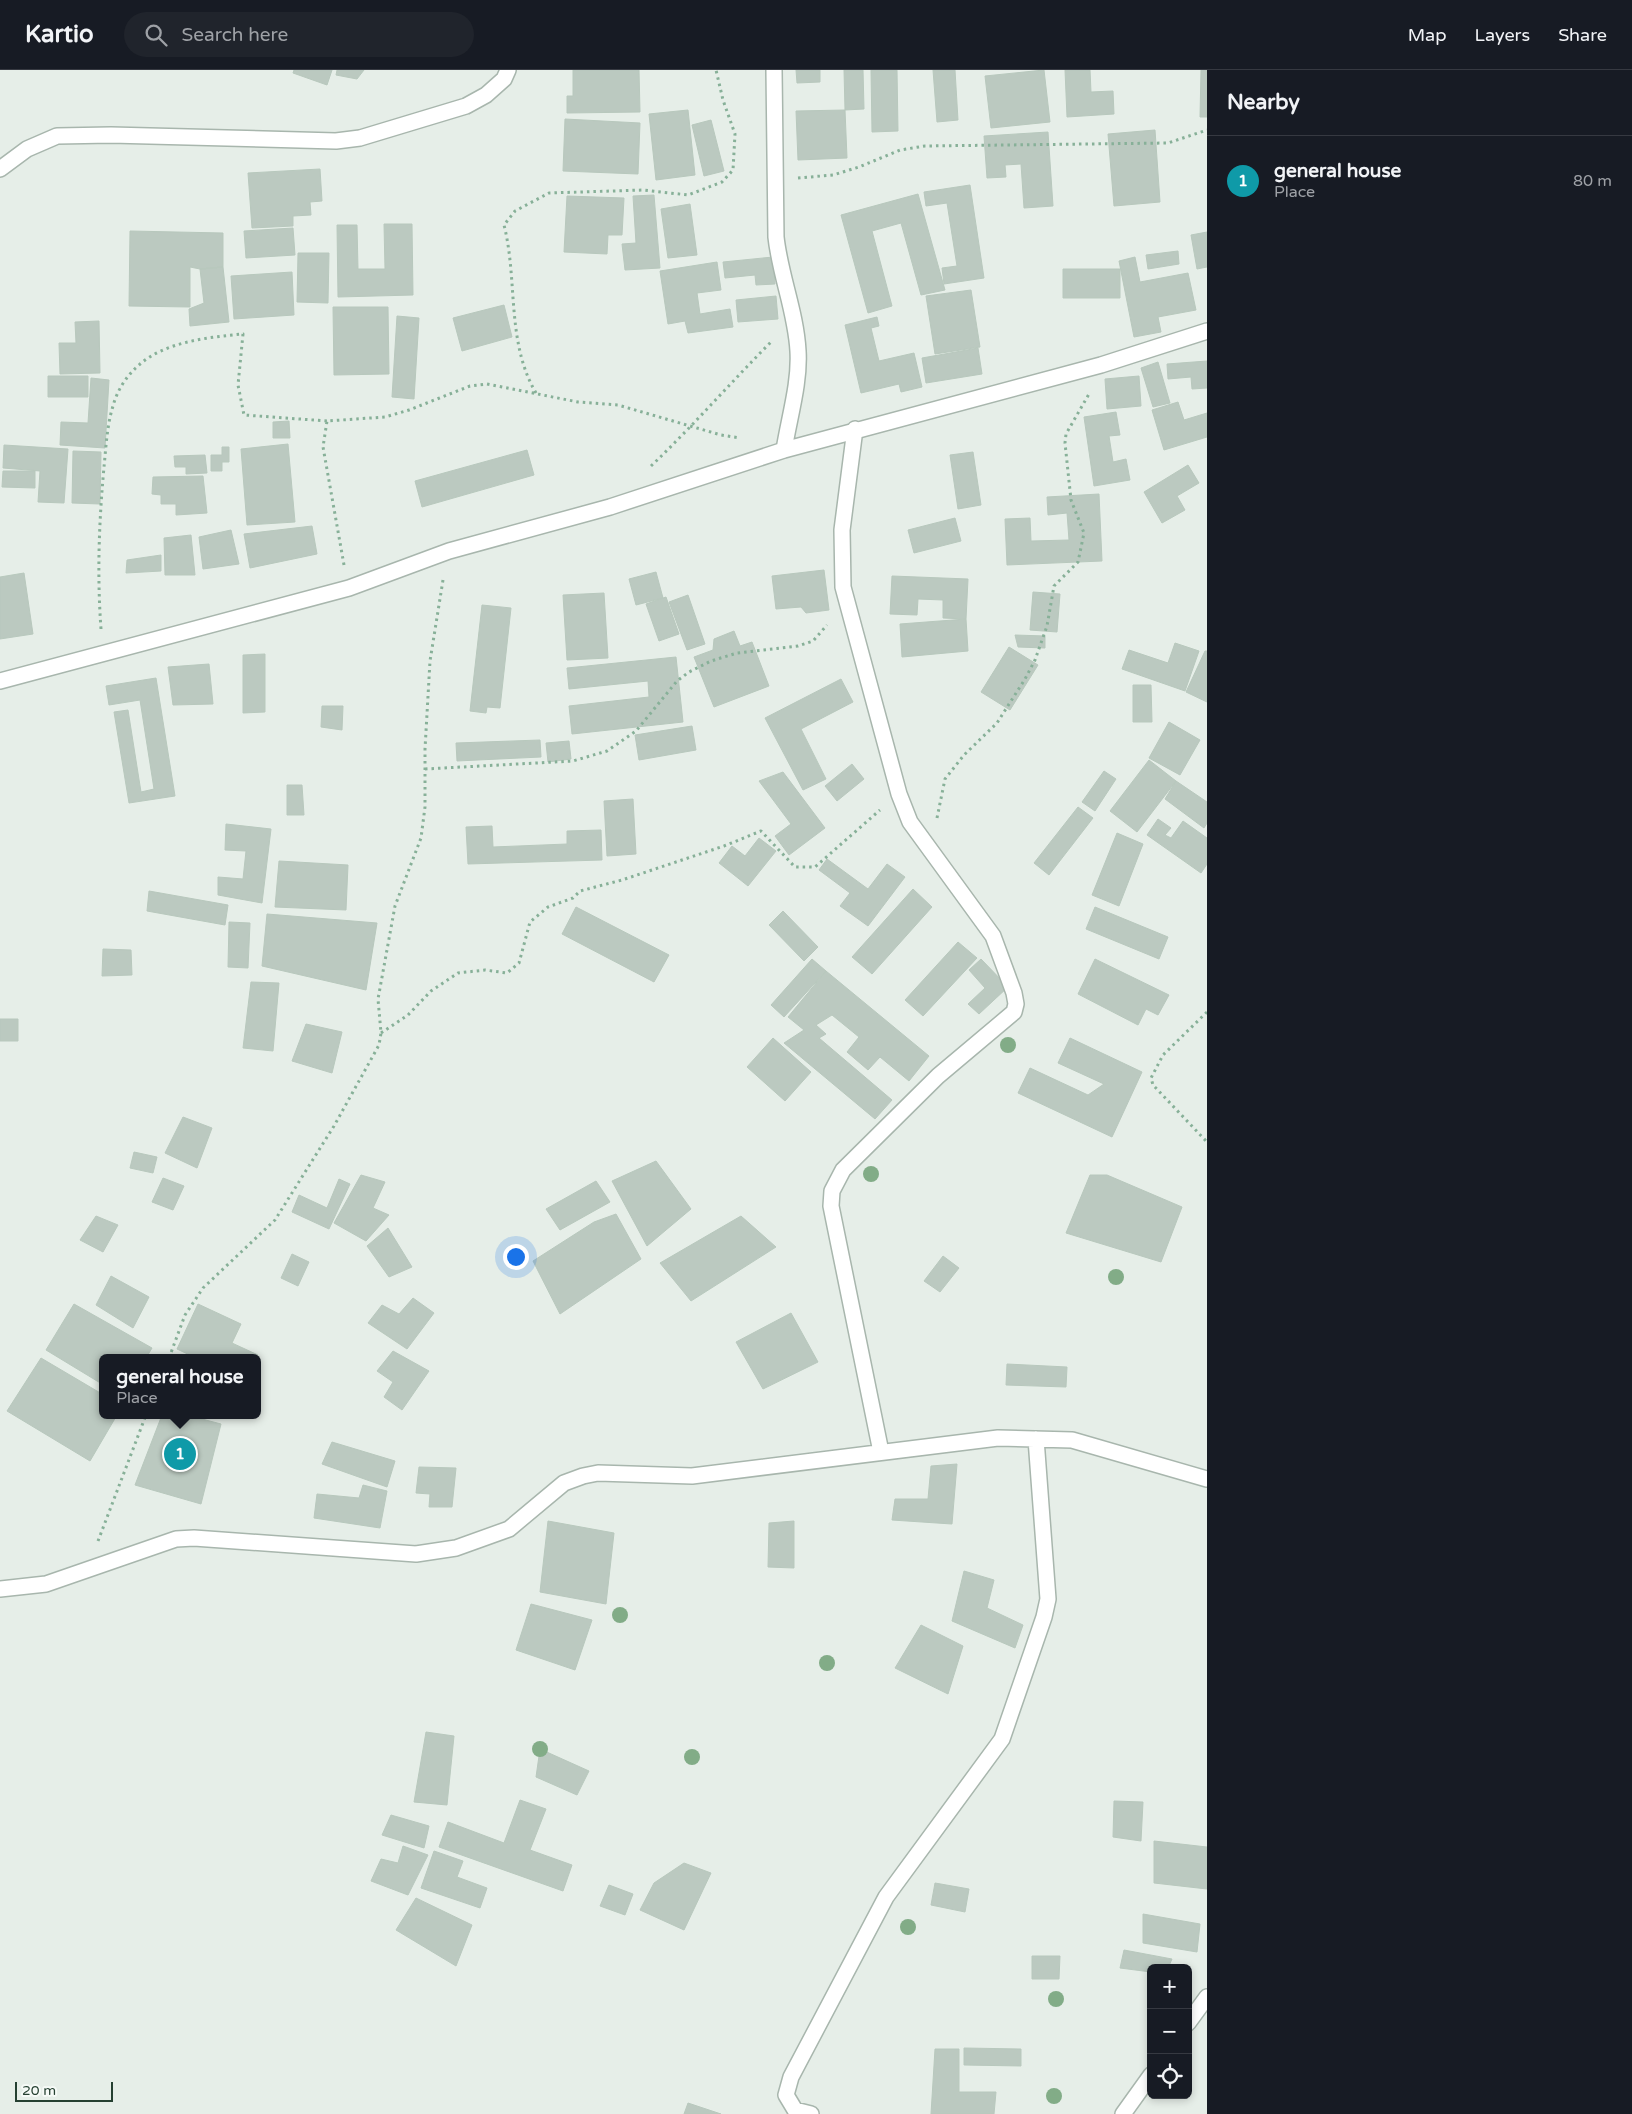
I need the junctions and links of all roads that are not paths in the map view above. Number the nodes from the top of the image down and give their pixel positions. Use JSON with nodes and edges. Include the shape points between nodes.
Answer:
{"nodes":[{"id":1,"x":508,"y":70,"type":"edge"},
{"id":2,"x":774,"y":70,"type":"edge"},
{"id":3,"x":0,"y":170,"type":"edge"},
{"id":4,"x":1207,"y":331,"type":"edge"},
{"id":5,"x":856,"y":429,"type":"junction"},
{"id":6,"x":784,"y":450,"type":"junction"},
{"id":7,"x":0,"y":681,"type":"edge"},
{"id":8,"x":1036,"y":1439,"type":"junction"},
{"id":9,"x":881,"y":1452,"type":"junction"},
{"id":10,"x":1207,"y":1478,"type":"edge"},
{"id":11,"x":0,"y":1589,"type":"edge"},
{"id":12,"x":1207,"y":1997,"type":"edge"},
{"id":13,"x":1192,"y":2018,"type":"edge"},
{"id":14,"x":1147,"y":2080,"type":"edge"},
{"id":15,"x":811,"y":2114,"type":"edge"},
{"id":16,"x":1122,"y":2114,"type":"edge"}],
"edges":[{"from":1,"to":3,"type":"street","via":[[504,79],[486,95],[466,106],[360,138],[336,141],[57,136],[27,149]]},
{"from":2,"to":6,"type":"street","via":[[778,259],[798,351],[798,369]]},
{"from":4,"to":5,"type":"street","via":[[1101,364]]},
{"from":5,"to":6,"type":"street"},
{"from":5,"to":9,"type":"street","via":[[842,530],[842,587],[899,794],[910,822],[993,936],[1016,1004],[1014,1012],[938,1076],[842,1170],[832,1191],[831,1206]]},
{"from":6,"to":7,"type":"street","via":[[610,507],[449,551],[349,588]]},
{"from":8,"to":9,"type":"street","via":[[998,1438]]},
{"from":8,"to":10,"type":"street","via":[[1072,1440]]},
{"from":8,"to":15,"type":"street","via":[[1048,1599],[1044,1617],[1002,1739],[886,1897],[791,2077],[786,2095],[795,2110]]},
{"from":9,"to":11,"type":"street","via":[[692,1476],[598,1473],[583,1476],[564,1483],[509,1529],[440,1552],[416,1554],[176,1539],[46,1584]]},
{"from":12,"to":13,"type":"street"},
{"from":14,"to":16,"type":"street"}]}
